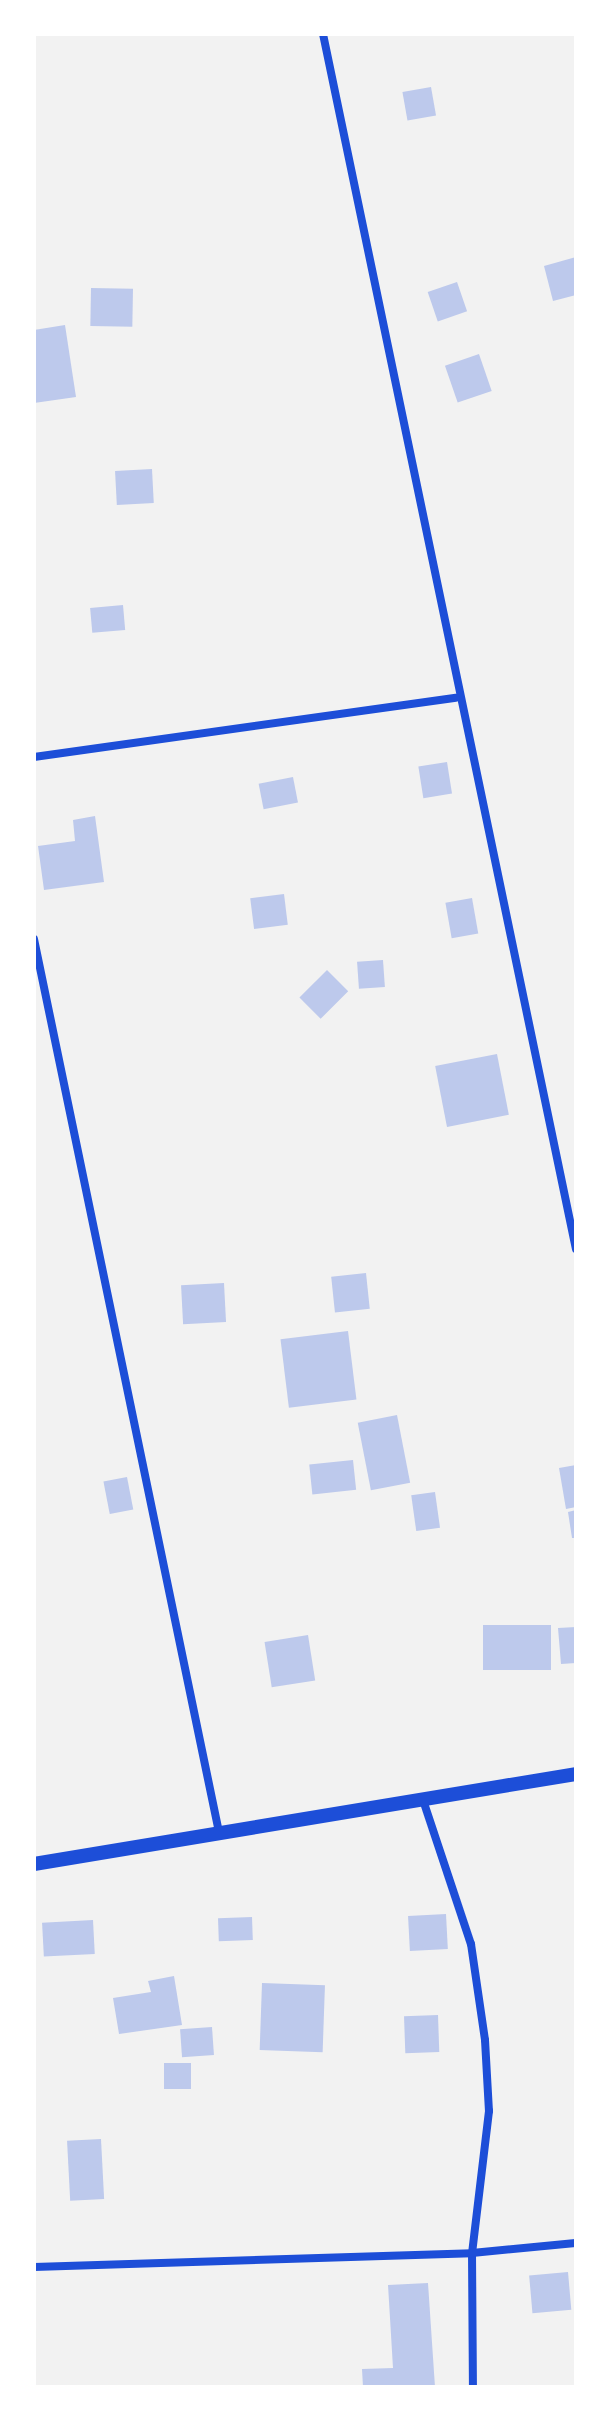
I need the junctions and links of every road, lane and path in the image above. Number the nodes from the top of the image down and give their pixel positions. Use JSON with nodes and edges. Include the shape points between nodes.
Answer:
{"nodes":[{"id":1,"x":323,"y":34,"type":"edge"},
{"id":2,"x":456,"y":698,"type":"junction"},
{"id":3,"x":34,"y":757,"type":"edge"},
{"id":4,"x":34,"y":939,"type":"edge"},
{"id":5,"x":576,"y":1249,"type":"edge"},
{"id":6,"x":576,"y":1774,"type":"edge"},
{"id":7,"x":424,"y":1803,"type":"junction"},
{"id":8,"x":219,"y":1832,"type":"junction"},
{"id":9,"x":34,"y":1864,"type":"edge"},
{"id":10,"x":576,"y":2243,"type":"edge"},
{"id":11,"x":472,"y":2253,"type":"junction"},
{"id":12,"x":34,"y":2267,"type":"edge"},
{"id":13,"x":473,"y":2387,"type":"edge"}],
"edges":[{"from":1,"to":2,"type":"street"},
{"from":2,"to":3,"type":"street"},
{"from":2,"to":5,"type":"street"},
{"from":4,"to":8,"type":"street"},
{"from":6,"to":7,"type":"street"},
{"from":7,"to":8,"type":"street"},
{"from":7,"to":11,"type":"street","via":[[471,1944],[485,2040],[489,2111]]},
{"from":8,"to":9,"type":"street"},
{"from":10,"to":11,"type":"street"},
{"from":11,"to":12,"type":"street"},
{"from":11,"to":13,"type":"street"}]}
